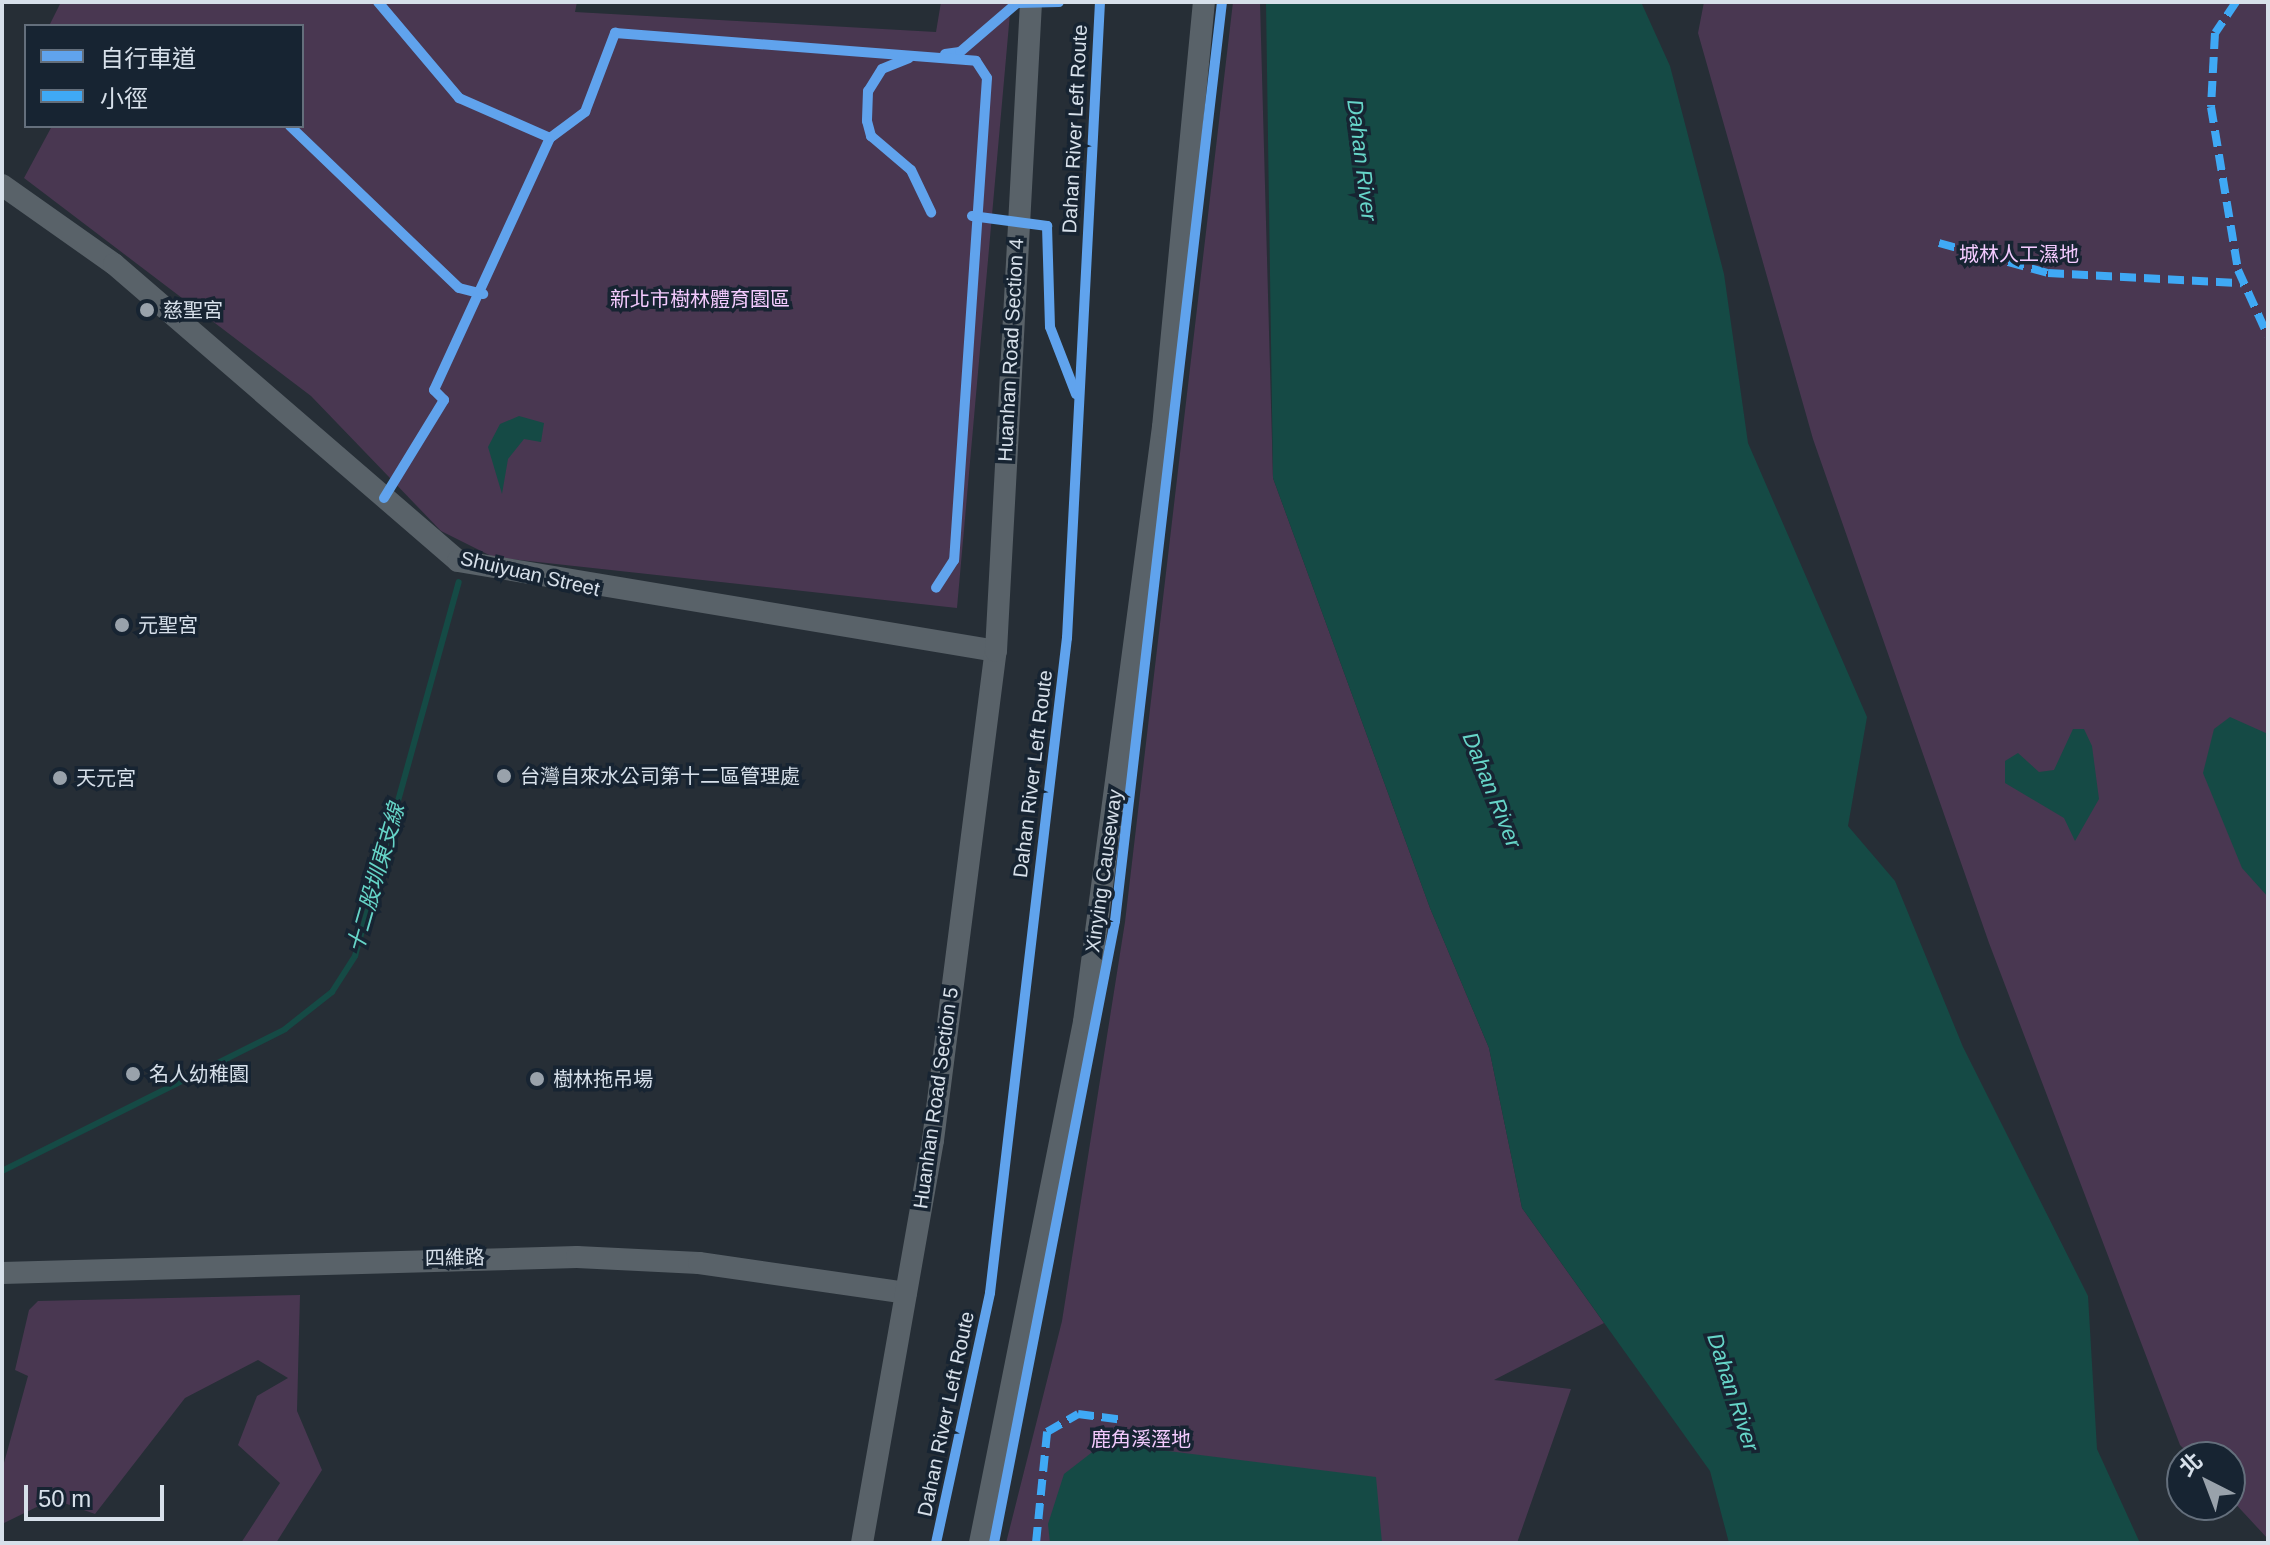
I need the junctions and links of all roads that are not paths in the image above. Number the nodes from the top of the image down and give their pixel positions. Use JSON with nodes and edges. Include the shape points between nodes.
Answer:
{"nodes":[{"id":1,"x":1031,"y":2,"type":"edge"},
{"id":2,"x":1204,"y":2,"type":"edge"},
{"id":3,"x":2,"y":185,"type":"edge"},
{"id":4,"x":996,"y":651,"type":"junction"},
{"id":5,"x":2,"y":1273,"type":"edge"},
{"id":6,"x":906,"y":1293,"type":"junction"},
{"id":7,"x":862,"y":1543,"type":"edge"},
{"id":8,"x":980,"y":1543,"type":"edge"}],
"edges":[{"from":1,"to":4,"type":"street","name":"Huanhan Road Section 4"},
{"from":2,"to":8,"type":"street","name":"Xinying Causeway","via":[[1163,427],[1084,1022]]},
{"from":3,"to":4,"type":"street","name":"Shuiyuan Street","via":[[114,264],[458,561]]},
{"from":4,"to":6,"type":"street","name":"Huanhan Road Section 5"},
{"from":5,"to":6,"type":"street","name":"四維路","via":[[577,1257],[699,1263]]},
{"from":6,"to":7,"type":"street","name":"Huanhan Road Section 5"}]}
